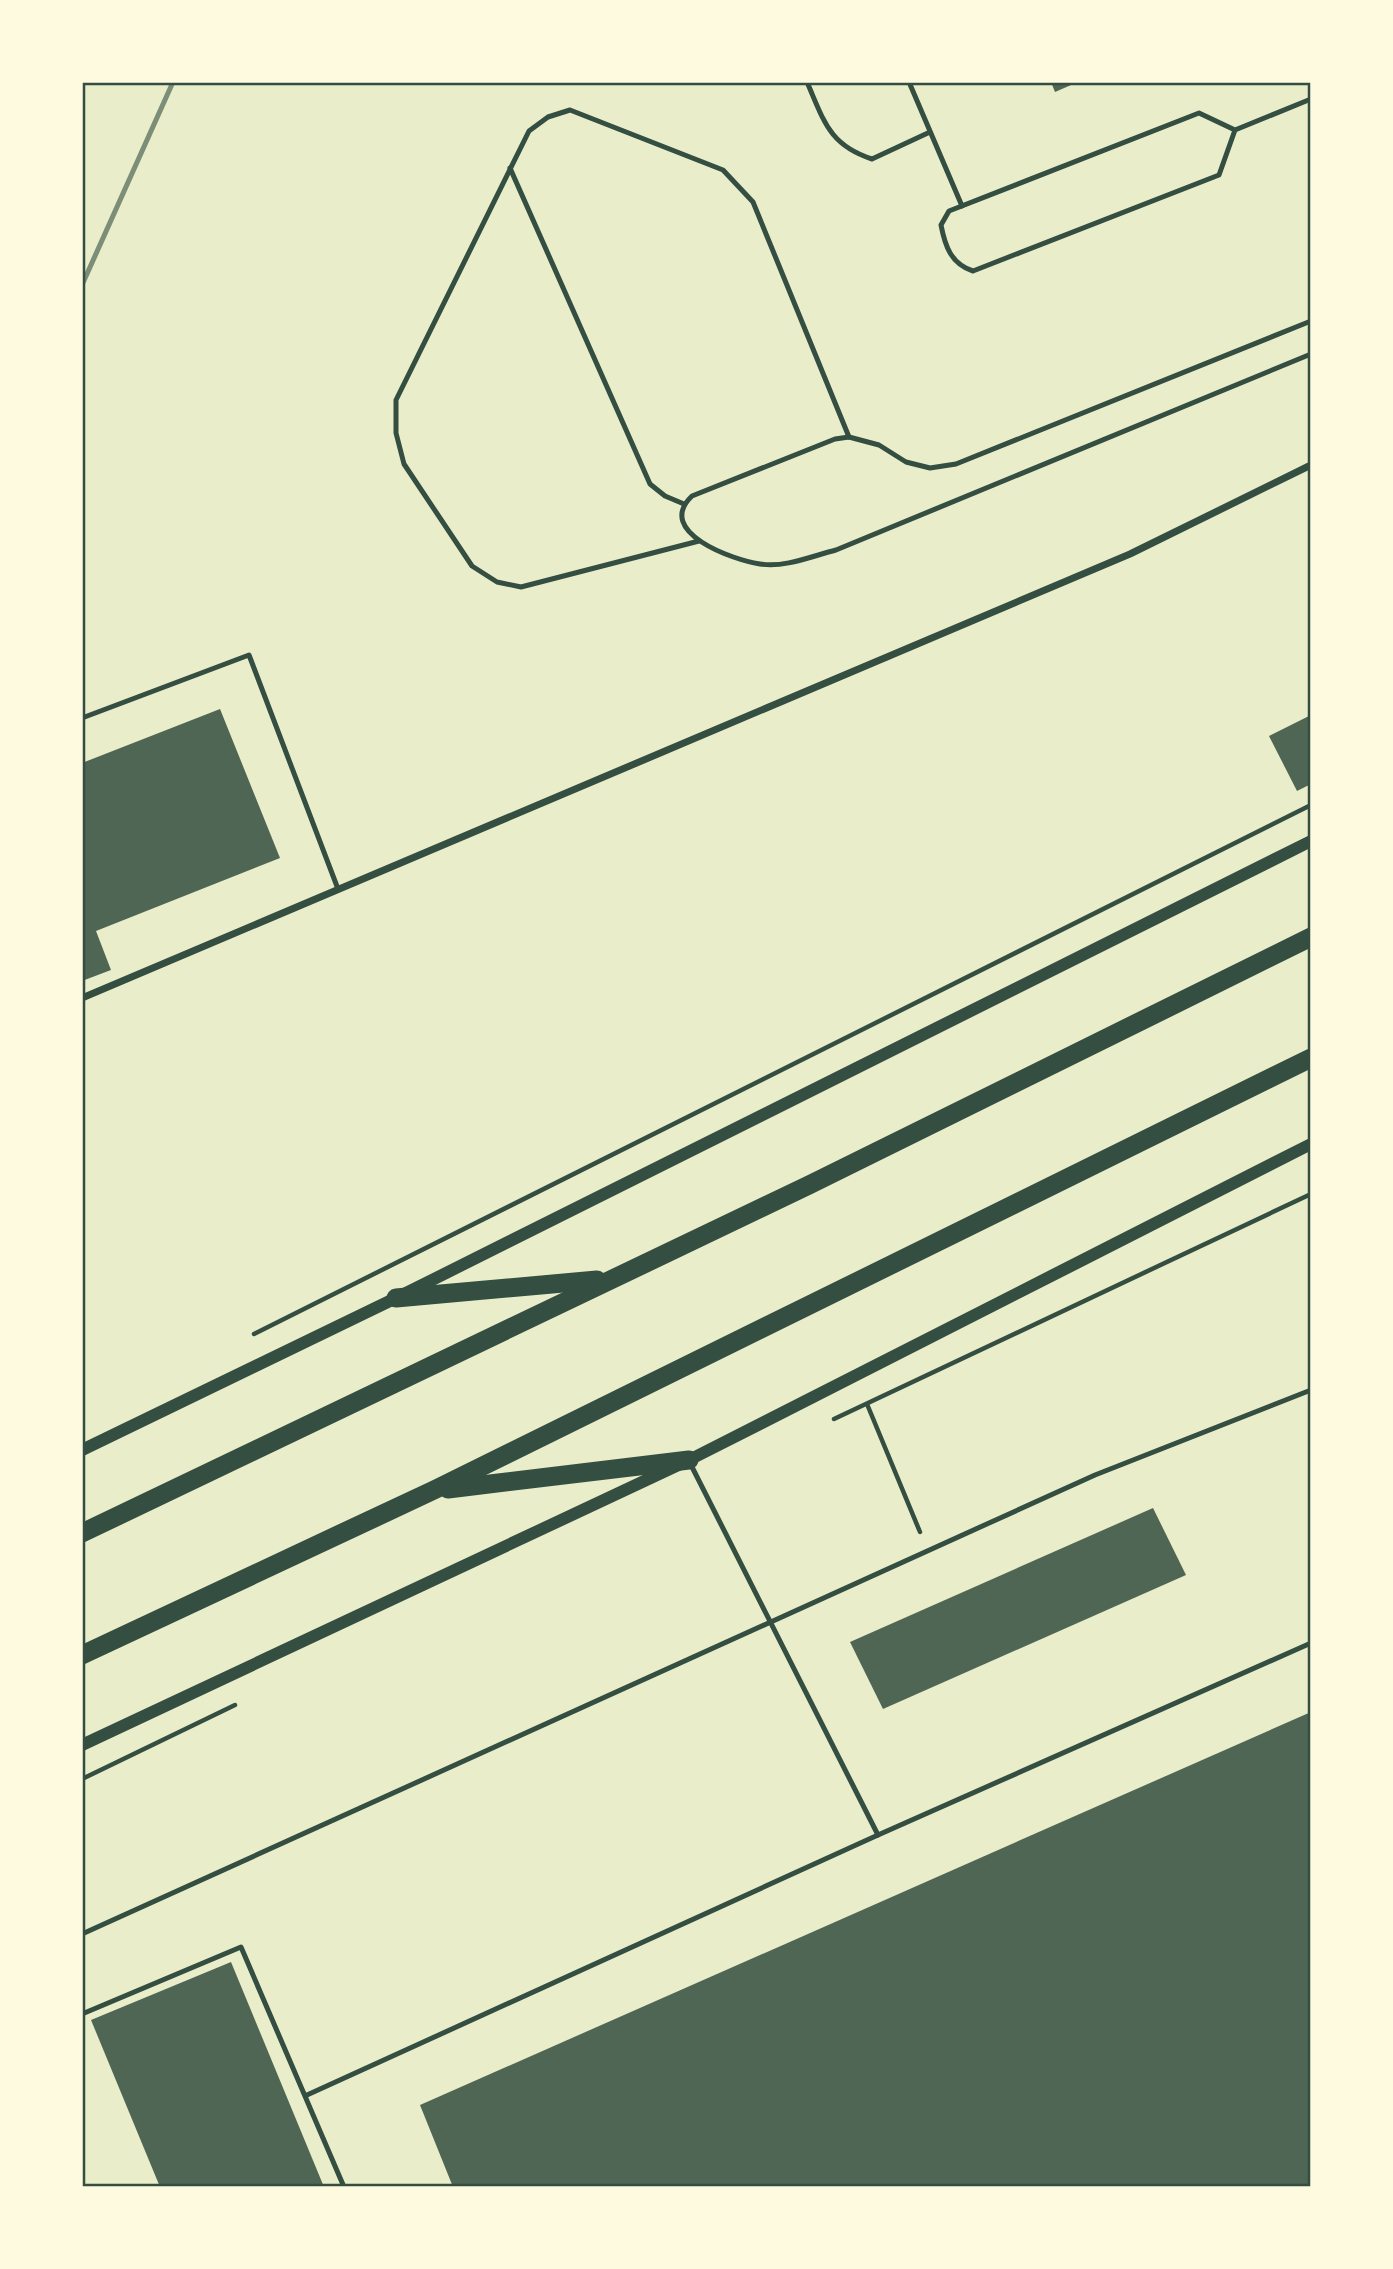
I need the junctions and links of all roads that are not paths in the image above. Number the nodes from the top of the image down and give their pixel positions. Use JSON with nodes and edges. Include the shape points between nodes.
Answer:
{"nodes":[{"id":1,"x":807,"y":82,"type":"edge"},
{"id":2,"x":909,"y":82,"type":"edge"},
{"id":3,"x":1311,"y":99,"type":"edge"},
{"id":4,"x":1235,"y":130,"type":"junction"},
{"id":5,"x":930,"y":132,"type":"junction"},
{"id":6,"x":510,"y":168,"type":"junction"},
{"id":7,"x":962,"y":206,"type":"junction"},
{"id":8,"x":1311,"y":321,"type":"edge"},
{"id":9,"x":1311,"y":354,"type":"edge"},
{"id":10,"x":849,"y":437,"type":"junction"},
{"id":11,"x":1311,"y":464,"type":"edge"},
{"id":12,"x":684,"y":505,"type":"junction"},
{"id":13,"x":699,"y":541,"type":"junction"},
{"id":14,"x":82,"y":718,"type":"edge"},
{"id":15,"x":1311,"y":841,"type":"edge"},
{"id":16,"x":338,"y":889,"type":"junction"},
{"id":17,"x":1311,"y":937,"type":"edge"},
{"id":18,"x":82,"y":998,"type":"edge"},
{"id":19,"x":1311,"y":1058,"type":"edge"},
{"id":20,"x":1311,"y":1144,"type":"edge"},
{"id":21,"x":609,"y":1279,"type":"junction"},
{"id":22,"x":397,"y":1298,"type":"junction"},
{"id":23,"x":1311,"y":1390,"type":"edge"},
{"id":24,"x":82,"y":1450,"type":"edge"},
{"id":25,"x":689,"y":1460,"type":"junction"},
{"id":26,"x":433,"y":1490,"type":"junction"},
{"id":27,"x":82,"y":1533,"type":"edge"},
{"id":28,"x":770,"y":1620,"type":"junction"},
{"id":29,"x":1311,"y":1643,"type":"edge"},
{"id":30,"x":82,"y":1655,"type":"edge"},
{"id":31,"x":82,"y":1745,"type":"edge"},
{"id":32,"x":878,"y":1835,"type":"junction"},
{"id":33,"x":82,"y":1934,"type":"edge"},
{"id":34,"x":82,"y":2014,"type":"edge"},
{"id":35,"x":307,"y":2095,"type":"junction"},
{"id":36,"x":344,"y":2187,"type":"edge"}],
"edges":[{"from":1,"to":5,"type":"lane","via":[[828,131],[851,152],[872,159]]},
{"from":2,"to":5,"type":"lane"},
{"from":3,"to":4,"type":"lane"},
{"from":4,"to":7,"type":"lane","via":[[1199,113]]},
{"from":4,"to":7,"type":"lane","via":[[1219,174],[973,271],[960,267],[949,254],[941,225],[949,211]]},
{"from":5,"to":7,"type":"lane"},
{"from":6,"to":10,"type":"lane","via":[[529,131],[548,117],[570,110],[723,170],[753,202]]},
{"from":6,"to":12,"type":"lane","via":[[650,484]]},
{"from":6,"to":13,"type":"lane","via":[[396,400],[396,433],[404,464],[472,566],[497,582],[521,587]]},
{"from":8,"to":10,"type":"lane","via":[[956,464],[930,468],[906,462],[879,445]]},
{"from":9,"to":13,"type":"lane","via":[[835,550],[762,565]]},
{"from":10,"to":12,"type":"lane","via":[[692,496]]},
{"from":11,"to":16,"type":"street","via":[[1117,560]]},
{"from":12,"to":13,"type":"lane","via":[[685,525]]},
{"from":14,"to":16,"type":"lane","via":[[248,655]]},
{"from":15,"to":22,"type":"street"},
{"from":16,"to":18,"type":"street"},
{"from":17,"to":21,"type":"highway"},
{"from":19,"to":26,"type":"highway"},
{"from":20,"to":25,"type":"street"},
{"from":21,"to":22,"type":"highway"},
{"from":21,"to":27,"type":"highway"},
{"from":22,"to":24,"type":"street"},
{"from":23,"to":28,"type":"lane","via":[[1095,1475]]},
{"from":25,"to":26,"type":"highway"},
{"from":25,"to":28,"type":"lane"},
{"from":25,"to":31,"type":"street"},
{"from":26,"to":30,"type":"highway"},
{"from":28,"to":32,"type":"lane"},
{"from":28,"to":33,"type":"lane"},
{"from":29,"to":32,"type":"lane"},
{"from":32,"to":35,"type":"lane"},
{"from":34,"to":35,"type":"lane","via":[[241,1947]]},
{"from":35,"to":36,"type":"lane"}]}
